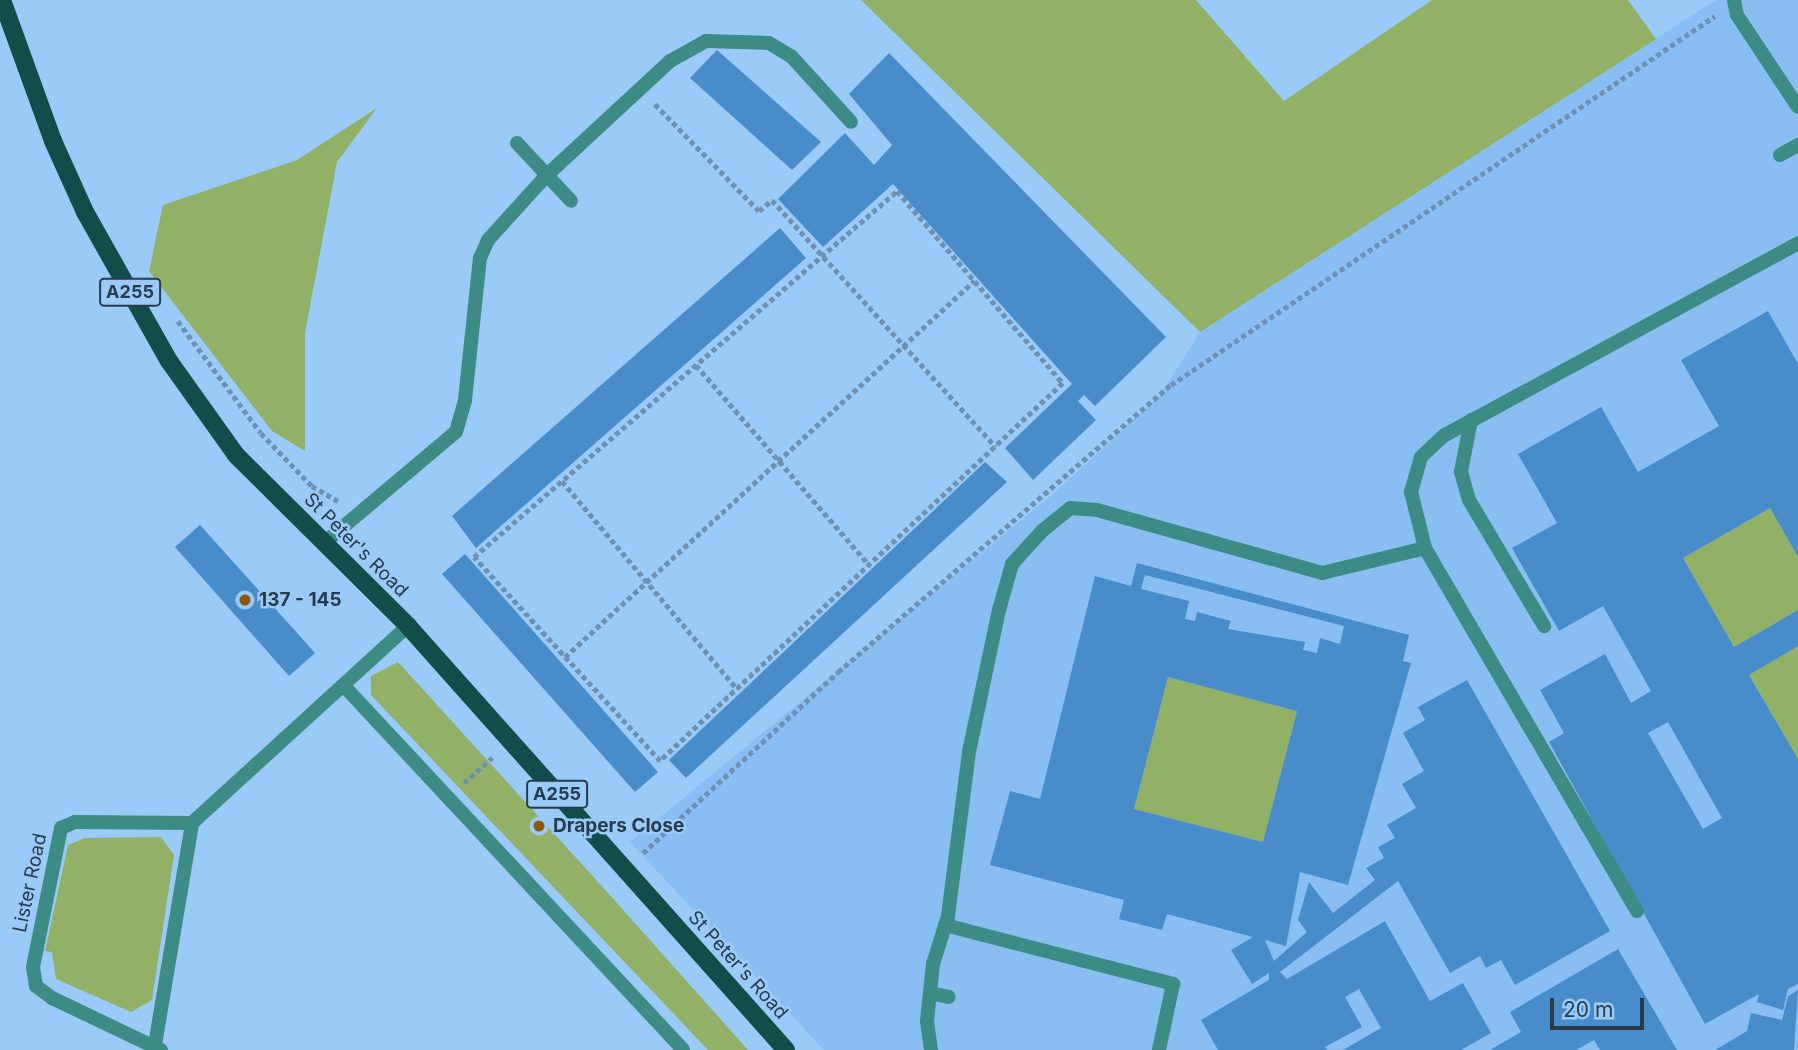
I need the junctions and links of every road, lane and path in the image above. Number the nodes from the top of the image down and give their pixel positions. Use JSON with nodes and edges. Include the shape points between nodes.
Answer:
{"nodes":[{"id":1,"x":2,"y":0,"type":"edge"},
{"id":2,"x":1736,"y":7,"type":"edge"},
{"id":3,"x":640,"y":88,"type":"junction"},
{"id":4,"x":1798,"y":107,"type":"edge"},
{"id":5,"x":851,"y":122,"type":"dead end"},
{"id":6,"x":517,"y":143,"type":"dead end"},
{"id":7,"x":1798,"y":145,"type":"edge"},
{"id":8,"x":1780,"y":155,"type":"dead end"},
{"id":9,"x":547,"y":175,"type":"junction"},
{"id":10,"x":571,"y":201,"type":"dead end"},
{"id":11,"x":1798,"y":243,"type":"edge"},
{"id":12,"x":822,"y":256,"type":"junction"},
{"id":13,"x":974,"y":281,"type":"junction"},
{"id":14,"x":173,"y":314,"type":"dead end"},
{"id":15,"x":904,"y":346,"type":"junction"},
{"id":16,"x":696,"y":365,"type":"junction"},
{"id":17,"x":1471,"y":420,"type":"junction"},
{"id":18,"x":996,"y":447,"type":"junction"},
{"id":19,"x":779,"y":461,"type":"junction"},
{"id":20,"x":562,"y":481,"type":"junction"},
{"id":21,"x":362,"y":514,"type":"junction"},
{"id":22,"x":324,"y":543,"type":"junction"},
{"id":23,"x":1425,"y":548,"type":"junction"},
{"id":24,"x":869,"y":565,"type":"junction"},
{"id":25,"x":647,"y":583,"type":"junction"},
{"id":26,"x":408,"y":626,"type":"junction"},
{"id":27,"x":1544,"y":626,"type":"dead end"},
{"id":28,"x":565,"y":657,"type":"junction"},
{"id":29,"x":344,"y":686,"type":"junction"},
{"id":30,"x":737,"y":689,"type":"junction"},
{"id":31,"x":492,"y":758,"type":"dead end"},
{"id":32,"x":447,"y":798,"type":"junction"},
{"id":33,"x":192,"y":823,"type":"junction"},
{"id":34,"x":627,"y":873,"type":"junction"},
{"id":35,"x":1637,"y":911,"type":"dead end"},
{"id":36,"x":945,"y":925,"type":"junction"},
{"id":37,"x":930,"y":993,"type":"junction"},
{"id":38,"x":949,"y":997,"type":"dead end"},
{"id":39,"x":158,"y":1048,"type":"edge"},
{"id":40,"x":683,"y":1050,"type":"edge"},
{"id":41,"x":786,"y":1050,"type":"edge"},
{"id":42,"x":931,"y":1050,"type":"edge"},
{"id":43,"x":1159,"y":1050,"type":"edge"}],
"edges":[{"from":1,"to":22,"type":"main road","name":"St Peter's Road","number":"A255","via":[[53,141],[85,212],[169,361],[236,456]]},
{"from":2,"to":4,"type":"street"},
{"from":2,"to":34,"type":"path","via":[[1721,12],[1171,385],[838,672],[657,837]]},
{"from":3,"to":5,"type":"street","via":[[670,61],[706,41],[734,37],[768,43],[799,63]]},
{"from":3,"to":9,"type":"street"},
{"from":3,"to":12,"type":"path","via":[[759,211],[772,200]]},
{"from":6,"to":9,"type":"street"},
{"from":7,"to":8,"type":"street"},
{"from":9,"to":10,"type":"street"},
{"from":9,"to":21,"type":"street","via":[[497,230],[480,258],[465,400],[456,432]]},
{"from":11,"to":17,"type":"street"},
{"from":12,"to":13,"type":"path","via":[[897,191]]},
{"from":12,"to":15,"type":"path"},
{"from":12,"to":16,"type":"path"},
{"from":13,"to":15,"type":"path"},
{"from":13,"to":18,"type":"path","via":[[1063,383]]},
{"from":14,"to":21,"type":"path","via":[[261,433],[312,486]]},
{"from":15,"to":18,"type":"path"},
{"from":15,"to":19,"type":"path"},
{"from":16,"to":19,"type":"path"},
{"from":16,"to":20,"type":"path"},
{"from":17,"to":23,"type":"street","via":[[1421,457],[1411,492]]},
{"from":17,"to":27,"type":"street","via":[[1461,472],[1469,500]]},
{"from":18,"to":24,"type":"path"},
{"from":19,"to":24,"type":"path"},
{"from":19,"to":25,"type":"path"},
{"from":20,"to":25,"type":"path"},
{"from":20,"to":28,"type":"path","via":[[474,557]]},
{"from":21,"to":22,"type":"street"},
{"from":22,"to":26,"type":"main road","name":"St Peter's Road","number":"A255"},
{"from":23,"to":35,"type":"street"},
{"from":23,"to":36,"type":"street","via":[[1322,573],[1070,508],[1012,564],[970,752]]},
{"from":24,"to":30,"type":"path"},
{"from":25,"to":28,"type":"path"},
{"from":25,"to":30,"type":"path"},
{"from":26,"to":29,"type":"street"},
{"from":26,"to":34,"type":"main road","name":"St Peter's Road","number":"A255"},
{"from":28,"to":30,"type":"path","via":[[660,761]]},
{"from":29,"to":32,"type":"street"},
{"from":29,"to":33,"type":"street"},
{"from":31,"to":32,"type":"path"},
{"from":32,"to":40,"type":"street"},
{"from":33,"to":39,"type":"street","name":"Lister Road"},
{"from":33,"to":39,"type":"street","name":"Lister Road","via":[[75,822],[61,828],[33,967],[36,986],[52,998]]},
{"from":34,"to":41,"type":"main road","name":"St Peter's Road","number":"A255"},
{"from":36,"to":37,"type":"street"},
{"from":36,"to":43,"type":"street","via":[[1173,984]]},
{"from":37,"to":38,"type":"street"},
{"from":37,"to":42,"type":"street"}]}
